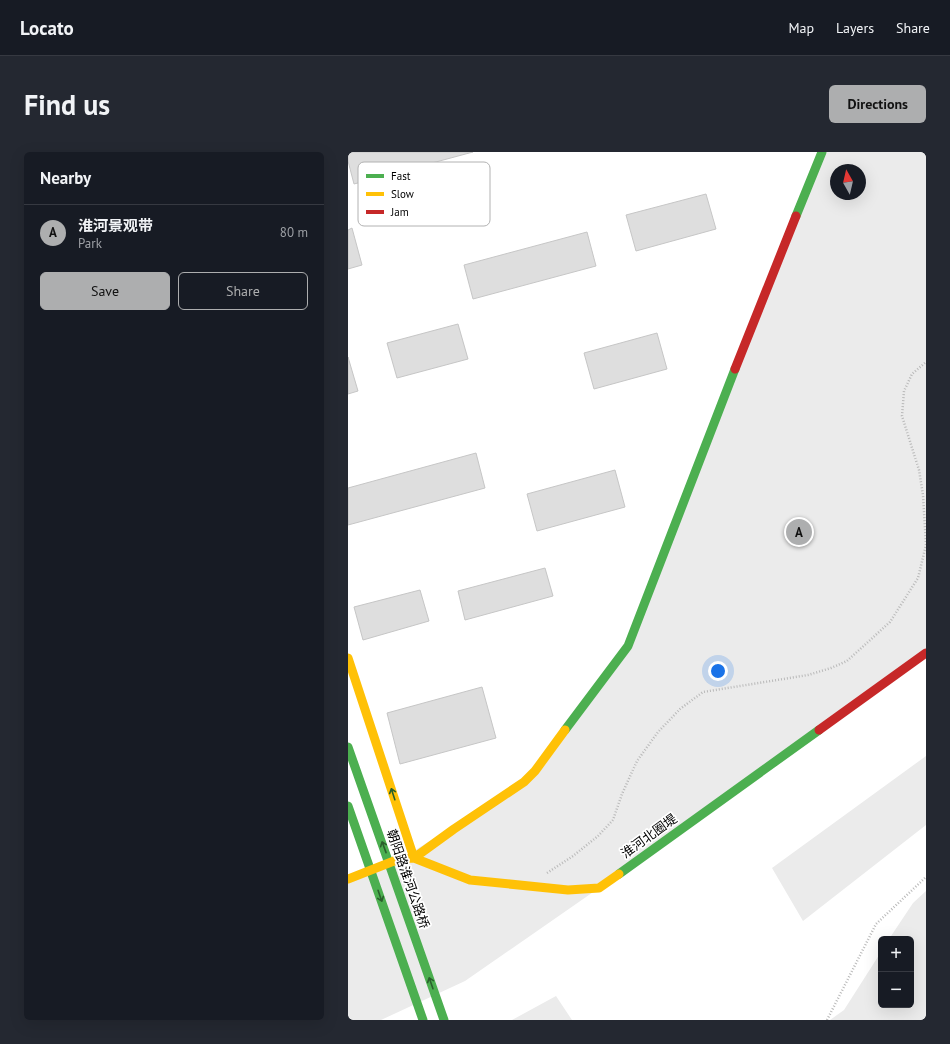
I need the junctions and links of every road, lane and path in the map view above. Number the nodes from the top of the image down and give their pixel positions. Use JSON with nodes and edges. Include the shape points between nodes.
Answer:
{"nodes":[{"id":1,"x":822,"y":152,"type":"edge"},
{"id":2,"x":926,"y":362,"type":"edge"},
{"id":3,"x":926,"y":653,"type":"edge"},
{"id":4,"x":348,"y":658,"type":"edge"},
{"id":5,"x":348,"y":747,"type":"edge"},
{"id":6,"x":348,"y":806,"type":"edge"},
{"id":7,"x":414,"y":858,"type":"junction"},
{"id":8,"x":541,"y":876,"type":"dead end"},
{"id":9,"x":926,"y":877,"type":"edge"},
{"id":10,"x":348,"y":880,"type":"edge"},
{"id":11,"x":423,"y":1020,"type":"edge"},
{"id":12,"x":444,"y":1020,"type":"edge"},
{"id":13,"x":827,"y":1020,"type":"edge"}],
"edges":[{"from":1,"to":7,"type":"street","via":[[705,444],[628,646],[535,771],[524,782]]},
{"from":2,"to":8,"type":"path","via":[[912,374],[904,391],[902,416],[919,470],[926,545],[918,578],[890,622],[847,661],[832,668],[808,675],[704,692],[680,709],[658,732],[637,761],[613,820],[573,856]]},
{"from":3,"to":7,"type":"street","name":"淮河北圈堤","via":[[599,888],[568,890],[470,880]]},
{"from":7,"to":4,"type":"street","one_way":true},
{"from":12,"to":5,"type":"street","name":"朝阳路淮河公路桥","one_way":true},
{"from":6,"to":11,"type":"street","one_way":true},
{"from":7,"to":10,"type":"street","name":"淮河北圈堤","via":[[399,859]]},
{"from":9,"to":13,"type":"path","via":[[876,924]]}]}
